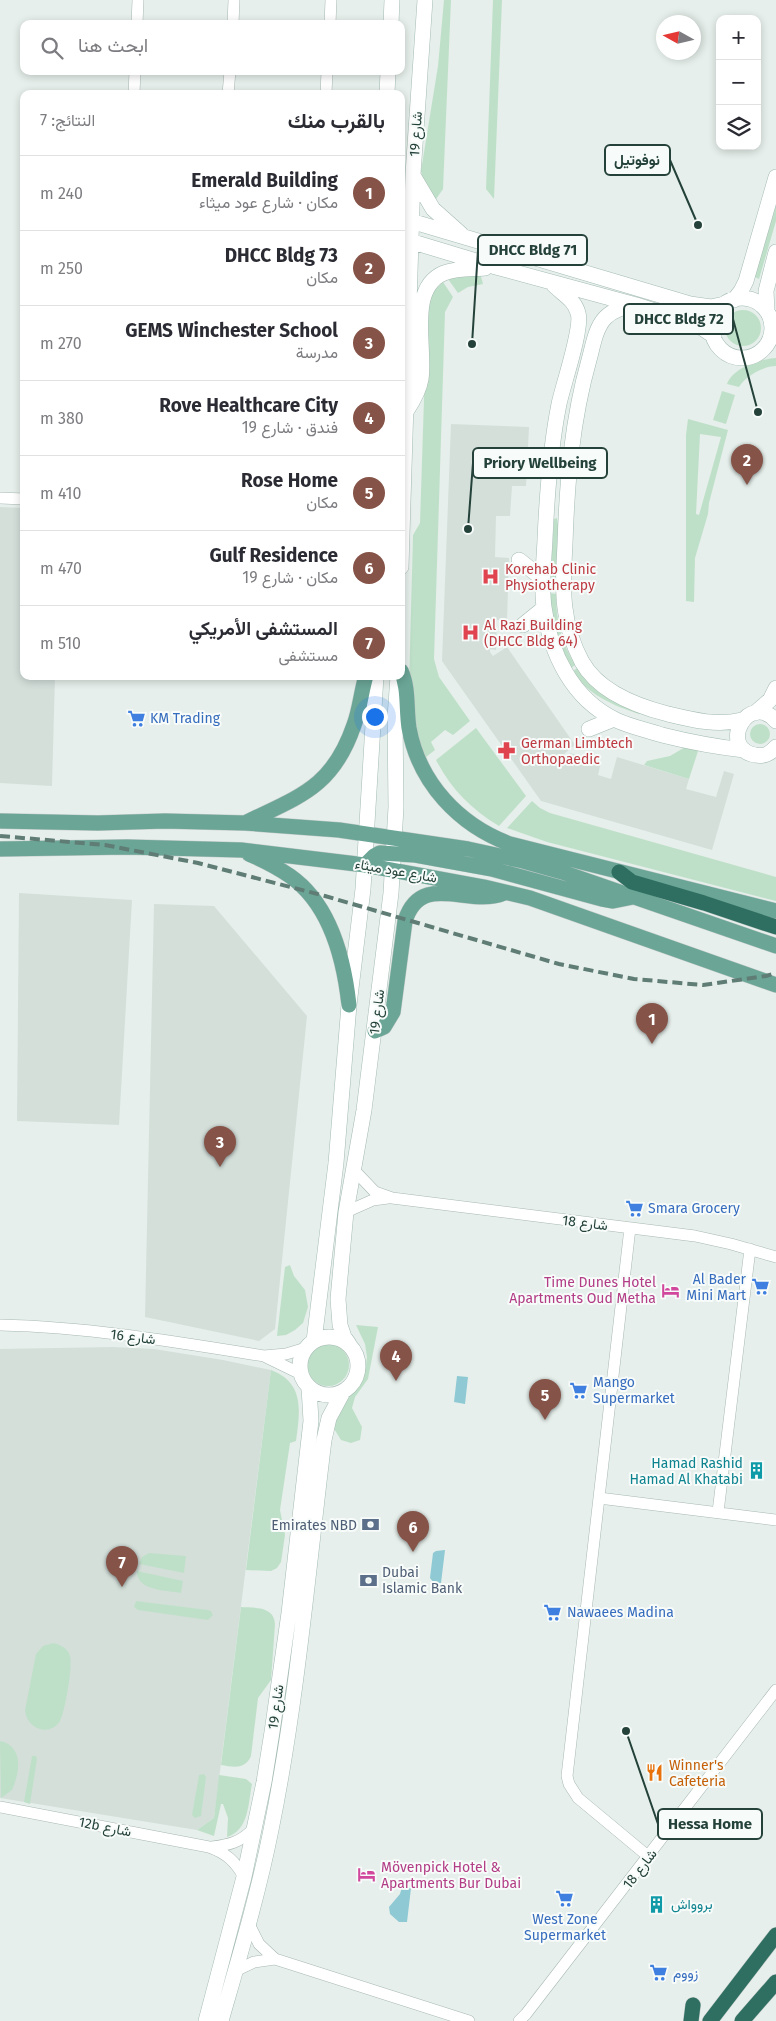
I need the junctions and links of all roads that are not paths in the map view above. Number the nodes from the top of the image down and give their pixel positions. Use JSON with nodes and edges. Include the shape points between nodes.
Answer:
{"nodes":[{"id":1,"x":138,"y":0,"type":"edge"},
{"id":2,"x":234,"y":0,"type":"edge"},
{"id":3,"x":331,"y":0,"type":"edge"},
{"id":4,"x":392,"y":0,"type":"edge"},
{"id":5,"x":425,"y":1,"type":"edge"},
{"id":6,"x":137,"y":20,"type":"edge"},
{"id":7,"x":233,"y":20,"type":"edge"},
{"id":8,"x":330,"y":20,"type":"edge"},
{"id":9,"x":391,"y":20,"type":"edge"},
{"id":10,"x":135,"y":75,"type":"edge"},
{"id":11,"x":230,"y":75,"type":"edge"},
{"id":12,"x":327,"y":75,"type":"edge"},
{"id":13,"x":388,"y":75,"type":"edge"},
{"id":14,"x":134,"y":90,"type":"edge"},
{"id":15,"x":228,"y":90,"type":"edge"},
{"id":16,"x":326,"y":90,"type":"edge"},
{"id":17,"x":387,"y":90,"type":"edge"},
{"id":18,"x":413,"y":174,"type":"junction"},
{"id":19,"x":776,"y":177,"type":"edge"},
{"id":20,"x":406,"y":220,"type":"edge"},
{"id":21,"x":466,"y":238,"type":"junction"},
{"id":22,"x":406,"y":240,"type":"edge"},
{"id":23,"x":776,"y":252,"type":"edge"},
{"id":24,"x":496,"y":267,"type":"junction"},
{"id":25,"x":551,"y":282,"type":"junction"},
{"id":26,"x":729,"y":302,"type":"junction"},
{"id":27,"x":636,"y":305,"type":"junction"},
{"id":28,"x":770,"y":316,"type":"edge"},
{"id":29,"x":714,"y":336,"type":"junction"},
{"id":30,"x":768,"y":350,"type":"edge"},
{"id":31,"x":406,"y":412,"type":"junction"},
{"id":32,"x":405,"y":443,"type":"edge"},
{"id":33,"x":552,"y":448,"type":"junction"},
{"id":34,"x":0,"y":498,"type":"edge"},
{"id":35,"x":20,"y":499,"type":"edge"},
{"id":36,"x":565,"y":521,"type":"junction"},
{"id":37,"x":519,"y":560,"type":"dead end"},
{"id":38,"x":543,"y":580,"type":"junction"},
{"id":39,"x":544,"y":608,"type":"junction"},
{"id":40,"x":523,"y":625,"type":"dead end"},
{"id":41,"x":365,"y":680,"type":"edge"},
{"id":42,"x":376,"y":680,"type":"edge"},
{"id":43,"x":398,"y":680,"type":"edge"},
{"id":44,"x":404,"y":680,"type":"edge"},
{"id":45,"x":776,"y":688,"type":"edge"},
{"id":46,"x":749,"y":717,"type":"junction"},
{"id":47,"x":614,"y":719,"type":"junction"},
{"id":48,"x":776,"y":721,"type":"edge"},
{"id":49,"x":589,"y":729,"type":"dead end"},
{"id":50,"x":776,"y":747,"type":"edge"},
{"id":51,"x":744,"y":750,"type":"junction"},
{"id":52,"x":0,"y":822,"type":"edge"},
{"id":53,"x":245,"y":823,"type":"junction"},
{"id":54,"x":367,"y":834,"type":"junction"},
{"id":55,"x":393,"y":845,"type":"junction"},
{"id":56,"x":0,"y":848,"type":"edge"},
{"id":57,"x":241,"y":850,"type":"junction"},
{"id":58,"x":365,"y":865,"type":"junction"},
{"id":59,"x":392,"y":870,"type":"junction"},
{"id":60,"x":619,"y":872,"type":"junction"},
{"id":61,"x":507,"y":892,"type":"junction"},
{"id":62,"x":776,"y":911,"type":"edge"},
{"id":63,"x":776,"y":928,"type":"edge"},
{"id":64,"x":776,"y":946,"type":"edge"},
{"id":65,"x":776,"y":985,"type":"edge"},
{"id":66,"x":349,"y":1005,"type":"junction"},
{"id":67,"x":375,"y":1031,"type":"junction"},
{"id":68,"x":354,"y":1170,"type":"junction"},
{"id":69,"x":392,"y":1198,"type":"junction"},
{"id":70,"x":346,"y":1212,"type":"junction"},
{"id":71,"x":630,"y":1228,"type":"junction"},
{"id":72,"x":750,"y":1249,"type":"junction"},
{"id":73,"x":776,"y":1257,"type":"edge"},
{"id":74,"x":0,"y":1325,"type":"edge"},
{"id":75,"x":310,"y":1344,"type":"junction"},
{"id":76,"x":349,"y":1344,"type":"junction"},
{"id":77,"x":264,"y":1356,"type":"junction"},
{"id":78,"x":305,"y":1380,"type":"junction"},
{"id":79,"x":343,"y":1392,"type":"junction"},
{"id":80,"x":599,"y":1498,"type":"junction"},
{"id":81,"x":718,"y":1512,"type":"junction"},
{"id":82,"x":776,"y":1520,"type":"edge"},
{"id":83,"x":776,"y":1690,"type":"edge"},
{"id":84,"x":0,"y":1807,"type":"edge"},
{"id":85,"x":253,"y":1829,"type":"junction"},
{"id":86,"x":209,"y":1847,"type":"junction"},
{"id":87,"x":649,"y":1858,"type":"junction"},
{"id":88,"x":244,"y":1877,"type":"junction"},
{"id":89,"x":249,"y":1924,"type":"junction"},
{"id":90,"x":776,"y":1935,"type":"edge"},
{"id":91,"x":275,"y":1958,"type":"junction"},
{"id":92,"x":235,"y":1971,"type":"junction"},
{"id":93,"x":776,"y":1982,"type":"edge"},
{"id":94,"x":694,"y":2006,"type":"dead end"},
{"id":95,"x":206,"y":2021,"type":"edge"},
{"id":96,"x":221,"y":2021,"type":"edge"},
{"id":97,"x":469,"y":2021,"type":"edge"},
{"id":98,"x":519,"y":2021,"type":"edge"},
{"id":99,"x":691,"y":2021,"type":"edge"},
{"id":100,"x":710,"y":2021,"type":"edge"},
{"id":101,"x":742,"y":2021,"type":"edge"}],
"edges":[{"from":1,"to":6,"type":"street"},
{"from":2,"to":7,"type":"street"},
{"from":3,"to":8,"type":"street"},
{"from":4,"to":9,"type":"main road"},
{"from":5,"to":18,"type":"main road","name":"شارع 19"},
{"from":10,"to":14,"type":"street"},
{"from":11,"to":15,"type":"street"},
{"from":12,"to":16,"type":"street"},
{"from":13,"to":17,"type":"main road"},
{"from":18,"to":20,"type":"main road","name":"شارع 19"},
{"from":18,"to":21,"type":"main road","via":[[433,209]]},
{"from":19,"to":26,"type":"main road","via":[[746,281]]},
{"from":20,"to":21,"type":"main road"},
{"from":20,"to":22,"type":"main road","name":"شارع 19"},
{"from":21,"to":26,"type":"main road","via":[[690,304],[711,307]]},
{"from":22,"to":24,"type":"main road"},
{"from":22,"to":31,"type":"main road","name":"شارع 19"},
{"from":23,"to":28,"type":"main road","via":[[766,292]]},
{"from":24,"to":25,"type":"main road"},
{"from":24,"to":31,"type":"main road","via":[[451,270],[441,274],[428,287],[422,304],[421,380]]},
{"from":25,"to":27,"type":"main road"},
{"from":25,"to":33,"type":"main road","via":[[575,305],[579,317],[560,396]]},
{"from":26,"to":28,"type":"main road","via":[[743,298],[752,300]]},
{"from":26,"to":29,"type":"main road","via":[[714,318]]},
{"from":27,"to":29,"type":"main road","via":[[696,324]]},
{"from":27,"to":36,"type":"main road","via":[[613,311],[601,323],[594,342],[574,425]]},
{"from":28,"to":30,"type":"main road"},
{"from":29,"to":30,"type":"main road","via":[[720,348],[732,356],[746,358]]},
{"from":31,"to":32,"type":"main road","name":"شارع 19"},
{"from":33,"to":36,"type":"main road","via":[[562,454],[559,510]]},
{"from":33,"to":38,"type":"main road"},
{"from":34,"to":35,"type":"street"},
{"from":36,"to":46,"type":"main road","via":[[563,592],[568,629],[583,664],[594,678],[625,699],[649,709],[705,722],[730,723]]},
{"from":37,"to":38,"type":"main road"},
{"from":38,"to":39,"type":"main road"},
{"from":39,"to":40,"type":"main road"},
{"from":39,"to":47,"type":"main road","via":[[549,633],[565,674],[589,702]]},
{"from":41,"to":53,"type":"main road","via":[[347,743],[325,776],[301,796]]},
{"from":42,"to":54,"type":"main road","name":"شارع 19"},
{"from":43,"to":55,"type":"main road","name":"شارع 19"},
{"from":44,"to":60,"type":"main road","via":[[414,747],[436,791],[462,818],[493,838],[510,844]]},
{"from":45,"to":46,"type":"main road","via":[[770,700]]},
{"from":46,"to":48,"type":"main road","via":[[768,714]]},
{"from":46,"to":51,"type":"main road","via":[[737,732]]},
{"from":47,"to":49,"type":"main road"},
{"from":47,"to":51,"type":"main road","via":[[690,742]]},
{"from":50,"to":51,"type":"main road","via":[[762,756]]},
{"from":52,"to":53,"type":"main road"},
{"from":53,"to":54,"type":"main road"},
{"from":54,"to":55,"type":"main road"},
{"from":54,"to":58,"type":"main road","name":"شارع 19"},
{"from":55,"to":58,"type":"main road"},
{"from":55,"to":59,"type":"main road","name":"شارع 19"},
{"from":55,"to":64,"type":"main road","via":[[468,849],[523,861],[582,878]]},
{"from":56,"to":57,"type":"main road","name":"شارع عود ميثاء"},
{"from":57,"to":58,"type":"main road","name":"شارع عود ميثاء"},
{"from":57,"to":66,"type":"main road","via":[[291,876],[309,892],[329,926],[340,956]]},
{"from":58,"to":59,"type":"main road","name":"شارع عود ميثاء"},
{"from":58,"to":66,"type":"main road","name":"شارع 19"},
{"from":59,"to":61,"type":"main road","name":"شارع عود ميثاء"},
{"from":59,"to":67,"type":"main road","name":"شارع 19"},
{"from":60,"to":62,"type":"main road"},
{"from":60,"to":63,"type":"highway","via":[[632,882]]},
{"from":61,"to":65,"type":"main road","name":"شارع عود ميثاء","via":[[554,905]]},
{"from":61,"to":67,"type":"main road","via":[[485,898],[434,893],[414,903],[404,921],[393,1012],[384,1027]]},
{"from":66,"to":75,"type":"main road","name":"شارع 19","via":[[335,1172]]},
{"from":67,"to":68,"type":"main road","name":"شارع 19"},
{"from":68,"to":69,"type":"street","name":"شارع 18","via":[[375,1192]]},
{"from":68,"to":70,"type":"main road","name":"شارع 19"},
{"from":69,"to":70,"type":"street","name":"شارع 18","via":[[373,1200]]},
{"from":69,"to":71,"type":"street","name":"شارع 18"},
{"from":70,"to":76,"type":"main road","name":"شارع 19","via":[[338,1312]]},
{"from":71,"to":72,"type":"street","name":"شارع 18","via":[[695,1236]]},
{"from":71,"to":80,"type":"street"},
{"from":72,"to":73,"type":"street","name":"شارع 18"},
{"from":72,"to":81,"type":"street"},
{"from":74,"to":77,"type":"street","name":"شارع 16","via":[[94,1332]]},
{"from":75,"to":76,"type":"main road","via":[[323,1337],[332,1337]]},
{"from":75,"to":77,"type":"street","name":"شارع 16","via":[[286,1354]]},
{"from":75,"to":78,"type":"main road","via":[[301,1359]]},
{"from":76,"to":79,"type":"main road","via":[[358,1366],[354,1381]]},
{"from":77,"to":78,"type":"street","name":"شارع 16"},
{"from":78,"to":79,"type":"main road","via":[[316,1392],[325,1395]]},
{"from":78,"to":85,"type":"main road","name":"شارع 19","via":[[311,1421],[272,1732]]},
{"from":79,"to":89,"type":"main road","name":"شارع 19","via":[[327,1428],[289,1724],[271,1830]]},
{"from":80,"to":81,"type":"street"},
{"from":80,"to":87,"type":"street","via":[[567,1776],[578,1798]]},
{"from":81,"to":82,"type":"street"},
{"from":83,"to":87,"type":"street","name":"شارع 18"},
{"from":84,"to":86,"type":"street","name":"12b شارع"},
{"from":85,"to":86,"type":"street","name":"12b شارع","via":[[239,1841]]},
{"from":85,"to":88,"type":"main road","name":"شارع 19"},
{"from":86,"to":88,"type":"street","name":"12b شارع","via":[[233,1860]]},
{"from":87,"to":98,"type":"street","name":"شارع 18"},
{"from":88,"to":95,"type":"main road","name":"شارع 19"},
{"from":89,"to":91,"type":"street","via":[[259,1944]]},
{"from":89,"to":92,"type":"main road","name":"شارع 19"},
{"from":90,"to":100,"type":"highway"},
{"from":91,"to":92,"type":"street","via":[[254,1962]]},
{"from":91,"to":97,"type":"street"},
{"from":92,"to":96,"type":"main road","name":"شارع 19"},
{"from":93,"to":101,"type":"highway"},
{"from":94,"to":99,"type":"highway"}]}
